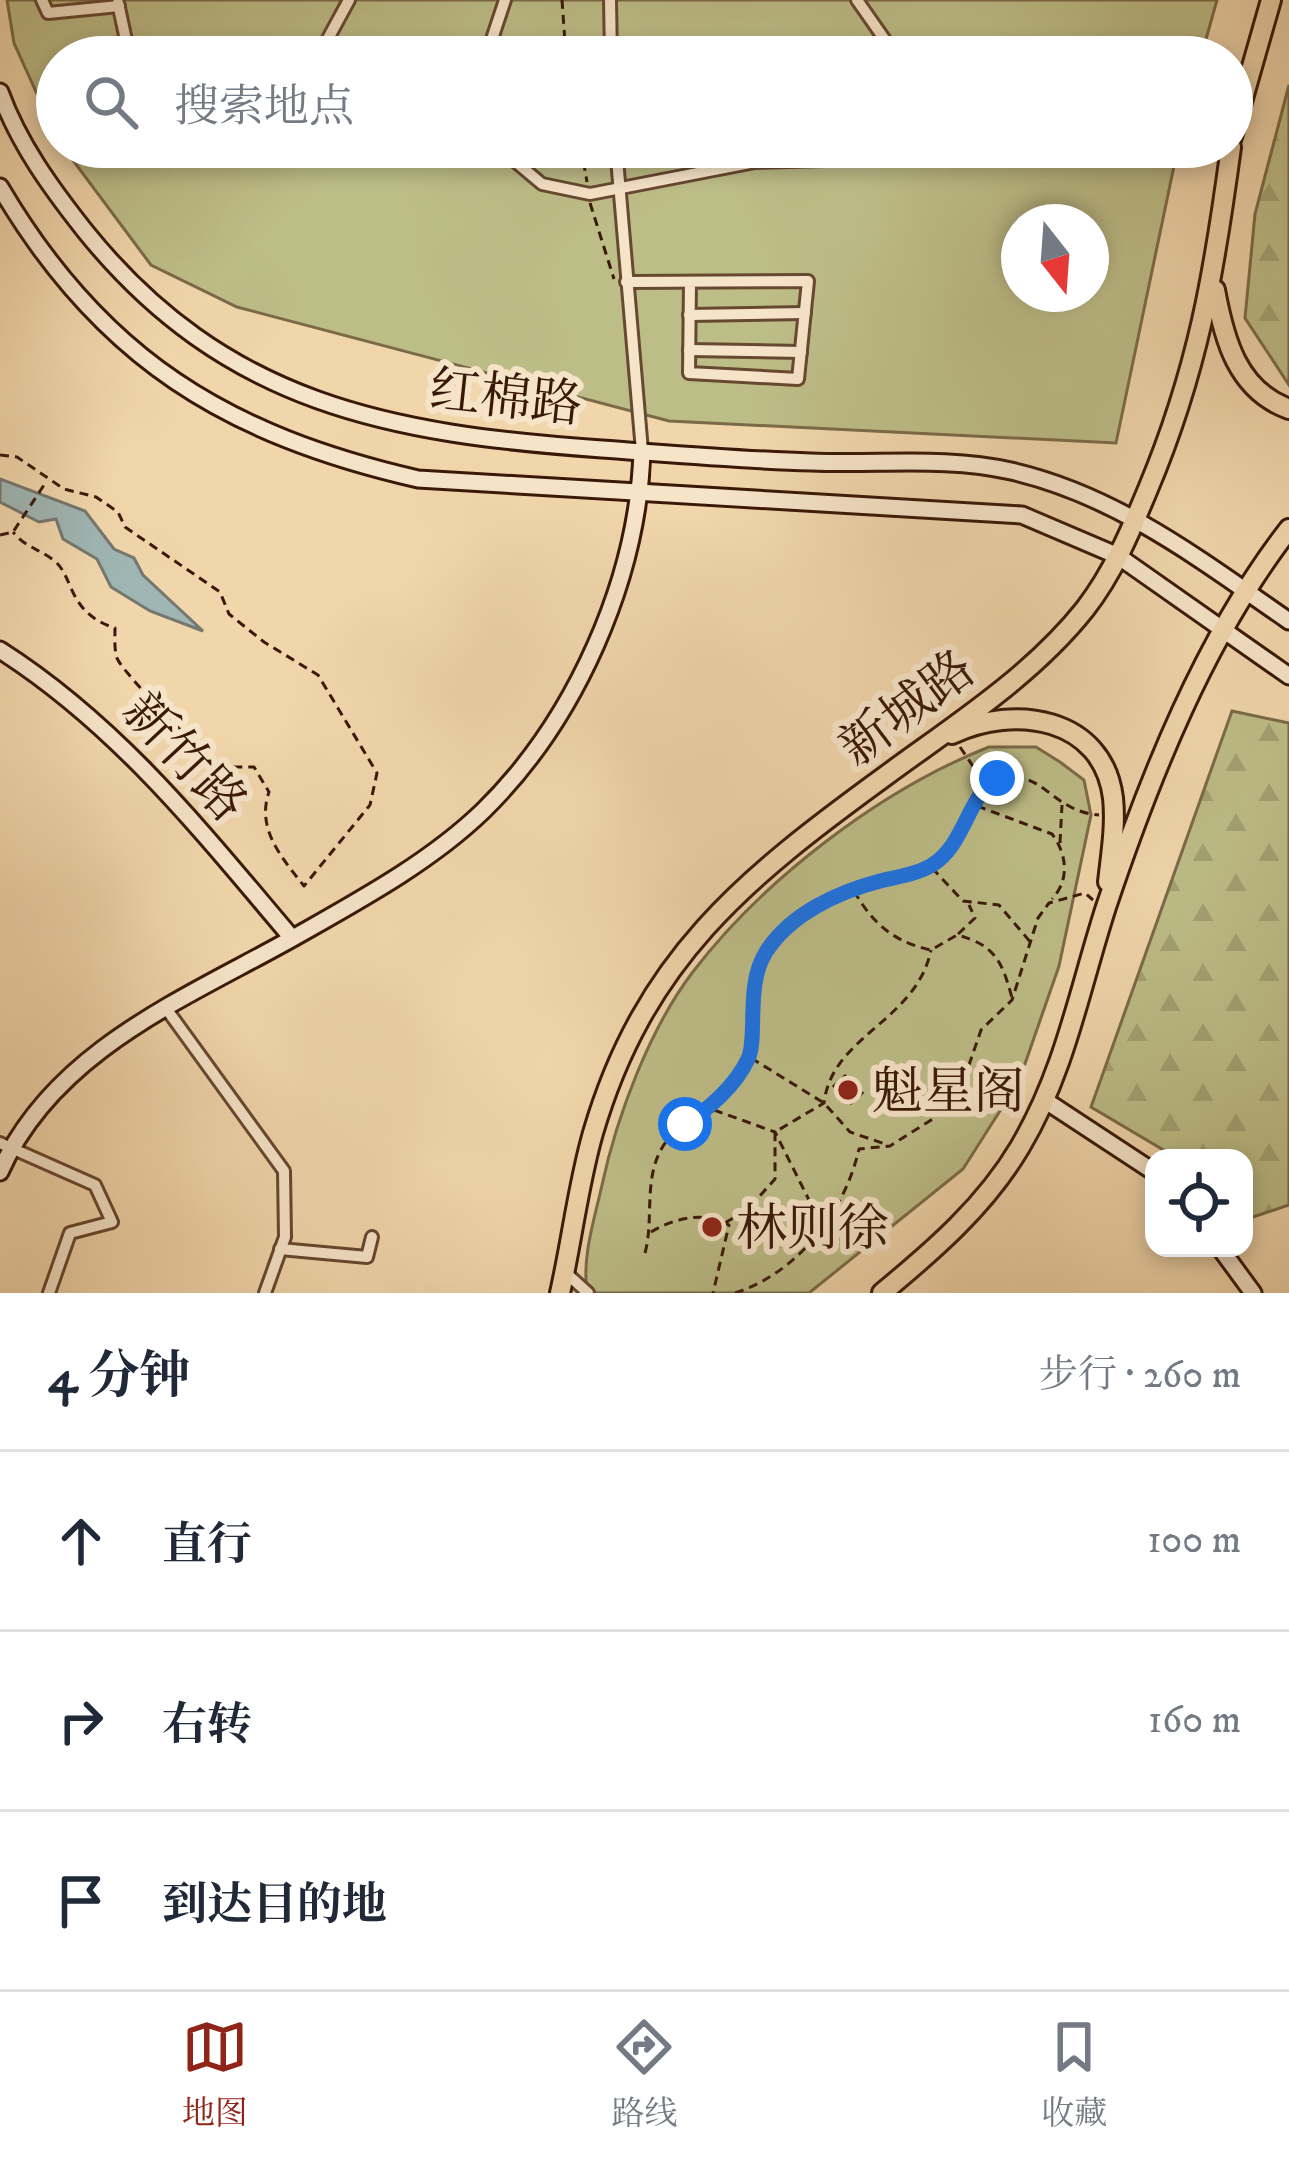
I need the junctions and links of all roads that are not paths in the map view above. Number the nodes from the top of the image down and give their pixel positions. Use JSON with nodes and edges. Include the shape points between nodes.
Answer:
{"nodes":[{"id":1,"x":42,"y":0,"type":"edge"},
{"id":2,"x":349,"y":0,"type":"edge"},
{"id":3,"x":505,"y":0,"type":"edge"},
{"id":4,"x":610,"y":0,"type":"edge"},
{"id":5,"x":857,"y":0,"type":"edge"},
{"id":6,"x":118,"y":3,"type":"edge"},
{"id":7,"x":75,"y":5,"type":"edge"},
{"id":8,"x":1266,"y":6,"type":"edge"},
{"id":9,"x":125,"y":36,"type":"edge"},
{"id":10,"x":329,"y":36,"type":"edge"},
{"id":11,"x":493,"y":36,"type":"edge"},
{"id":12,"x":611,"y":36,"type":"edge"},
{"id":13,"x":882,"y":36,"type":"edge"},
{"id":14,"x":1253,"y":56,"type":"edge"},
{"id":15,"x":0,"y":92,"type":"edge"},
{"id":16,"x":36,"y":163,"type":"edge"},
{"id":17,"x":38,"y":168,"type":"edge"},
{"id":18,"x":523,"y":168,"type":"edge"},
{"id":19,"x":617,"y":168,"type":"edge"},
{"id":20,"x":718,"y":168,"type":"edge"},
{"id":21,"x":1228,"y":168,"type":"edge"},
{"id":22,"x":0,"y":187,"type":"edge"},
{"id":23,"x":618,"y":187,"type":"junction"},
{"id":24,"x":1213,"y":279,"type":"junction"},
{"id":25,"x":620,"y":281,"type":"junction"},
{"id":26,"x":690,"y":282,"type":"junction"},
{"id":27,"x":805,"y":313,"type":"junction"},
{"id":28,"x":689,"y":315,"type":"junction"},
{"id":29,"x":689,"y":350,"type":"junction"},
{"id":30,"x":801,"y":352,"type":"junction"},
{"id":31,"x":1289,"y":409,"type":"edge"},
{"id":32,"x":642,"y":452,"type":"junction"},
{"id":33,"x":640,"y":492,"type":"junction"},
{"id":34,"x":1136,"y":518,"type":"junction"},
{"id":35,"x":1289,"y":530,"type":"edge"},
{"id":36,"x":1118,"y":556,"type":"junction"},
{"id":37,"x":1248,"y":593,"type":"junction"},
{"id":38,"x":1289,"y":622,"type":"edge"},
{"id":39,"x":1224,"y":632,"type":"junction"},
{"id":40,"x":0,"y":650,"type":"edge"},
{"id":41,"x":1289,"y":676,"type":"edge"},
{"id":42,"x":920,"y":751,"type":"junction"},
{"id":43,"x":1105,"y":910,"type":"junction"},
{"id":44,"x":292,"y":938,"type":"junction"},
{"id":45,"x":165,"y":1006,"type":"junction"},
{"id":46,"x":1046,"y":1102,"type":"junction"},
{"id":47,"x":5,"y":1145,"type":"edge"},
{"id":48,"x":1145,"y":1166,"type":"edge"},
{"id":49,"x":0,"y":1172,"type":"edge"},
{"id":50,"x":372,"y":1237,"type":"dead end"},
{"id":51,"x":280,"y":1249,"type":"junction"},
{"id":52,"x":1227,"y":1257,"type":"edge"},
{"id":53,"x":565,"y":1272,"type":"junction"},
{"id":54,"x":49,"y":1293,"type":"edge"},
{"id":55,"x":265,"y":1293,"type":"edge"},
{"id":56,"x":564,"y":1293,"type":"edge"},
{"id":57,"x":588,"y":1293,"type":"edge"},
{"id":58,"x":882,"y":1293,"type":"edge"},
{"id":59,"x":1253,"y":1293,"type":"edge"}],
"edges":[{"from":1,"to":7,"type":"street","via":[[48,13]]},
{"from":2,"to":10,"type":"street"},
{"from":3,"to":11,"type":"street"},
{"from":4,"to":12,"type":"street"},
{"from":5,"to":13,"type":"street"},
{"from":6,"to":7,"type":"street"},
{"from":6,"to":9,"type":"street"},
{"from":8,"to":14,"type":"main road"},
{"from":15,"to":16,"type":"main road","name":"红棉路"},
{"from":17,"to":32,"type":"main road","name":"红棉路","via":[[101,250],[170,321],[310,398],[387,424],[474,440]]},
{"from":18,"to":23,"type":"street","via":[[542,184],[590,194]]},
{"from":19,"to":23,"type":"street"},
{"from":20,"to":23,"type":"street"},
{"from":21,"to":24,"type":"main road","name":"新城路"},
{"from":22,"to":33,"type":"main road","name":"红棉路","via":[[81,302],[192,395],[262,432],[328,458],[418,478]]},
{"from":23,"to":25,"type":"street"},
{"from":24,"to":31,"type":"main road","via":[[1234,364],[1257,391]]},
{"from":24,"to":34,"type":"main road","name":"新城路","via":[[1184,403]]},
{"from":25,"to":26,"type":"street"},
{"from":25,"to":32,"type":"street"},
{"from":26,"to":27,"type":"street","via":[[808,280]]},
{"from":26,"to":28,"type":"street"},
{"from":27,"to":28,"type":"street"},
{"from":27,"to":30,"type":"street"},
{"from":28,"to":29,"type":"street"},
{"from":29,"to":30,"type":"street"},
{"from":29,"to":30,"type":"street","via":[[688,373],[798,379]]},
{"from":32,"to":33,"type":"main road"},
{"from":32,"to":34,"type":"main road","name":"红棉路","via":[[970,464],[1060,486]]},
{"from":33,"to":36,"type":"main road","name":"红棉路","via":[[981,508],[1058,526]]},
{"from":33,"to":44,"type":"main road","via":[[607,619],[532,753],[484,810],[431,854]]},
{"from":34,"to":36,"type":"main road","name":"新城路"},
{"from":34,"to":37,"type":"main road","name":"红棉路"},
{"from":35,"to":37,"type":"main road"},
{"from":36,"to":39,"type":"main road","name":"红棉路"},
{"from":36,"to":42,"type":"main road","name":"新城路","via":[[1086,608],[1041,655]]},
{"from":37,"to":38,"type":"main road","name":"红棉路"},
{"from":37,"to":39,"type":"main road"},
{"from":39,"to":41,"type":"main road","name":"红棉路"},
{"from":39,"to":43,"type":"main road"},
{"from":40,"to":44,"type":"main road","name":"新竹路","via":[[88,711],[145,765]]},
{"from":42,"to":43,"type":"main road","via":[[1000,718],[1033,717],[1087,742],[1105,766],[1113,816]]},
{"from":42,"to":53,"type":"main road","name":"新城路","via":[[735,891],[661,985],[593,1133]]},
{"from":43,"to":46,"type":"main road"},
{"from":44,"to":45,"type":"main road"},
{"from":45,"to":47,"type":"main road","via":[[51,1092]]},
{"from":45,"to":51,"type":"street","via":[[284,1171]]},
{"from":46,"to":48,"type":"main road"},
{"from":46,"to":58,"type":"main road","via":[[979,1205]]},
{"from":47,"to":49,"type":"main road"},
{"from":47,"to":54,"type":"street","via":[[94,1185],[112,1222],[70,1233]]},
{"from":50,"to":51,"type":"street","via":[[367,1257]]},
{"from":51,"to":55,"type":"street"},
{"from":52,"to":59,"type":"main road"},
{"from":53,"to":56,"type":"main road","name":"新城路"},
{"from":53,"to":57,"type":"street"}]}
